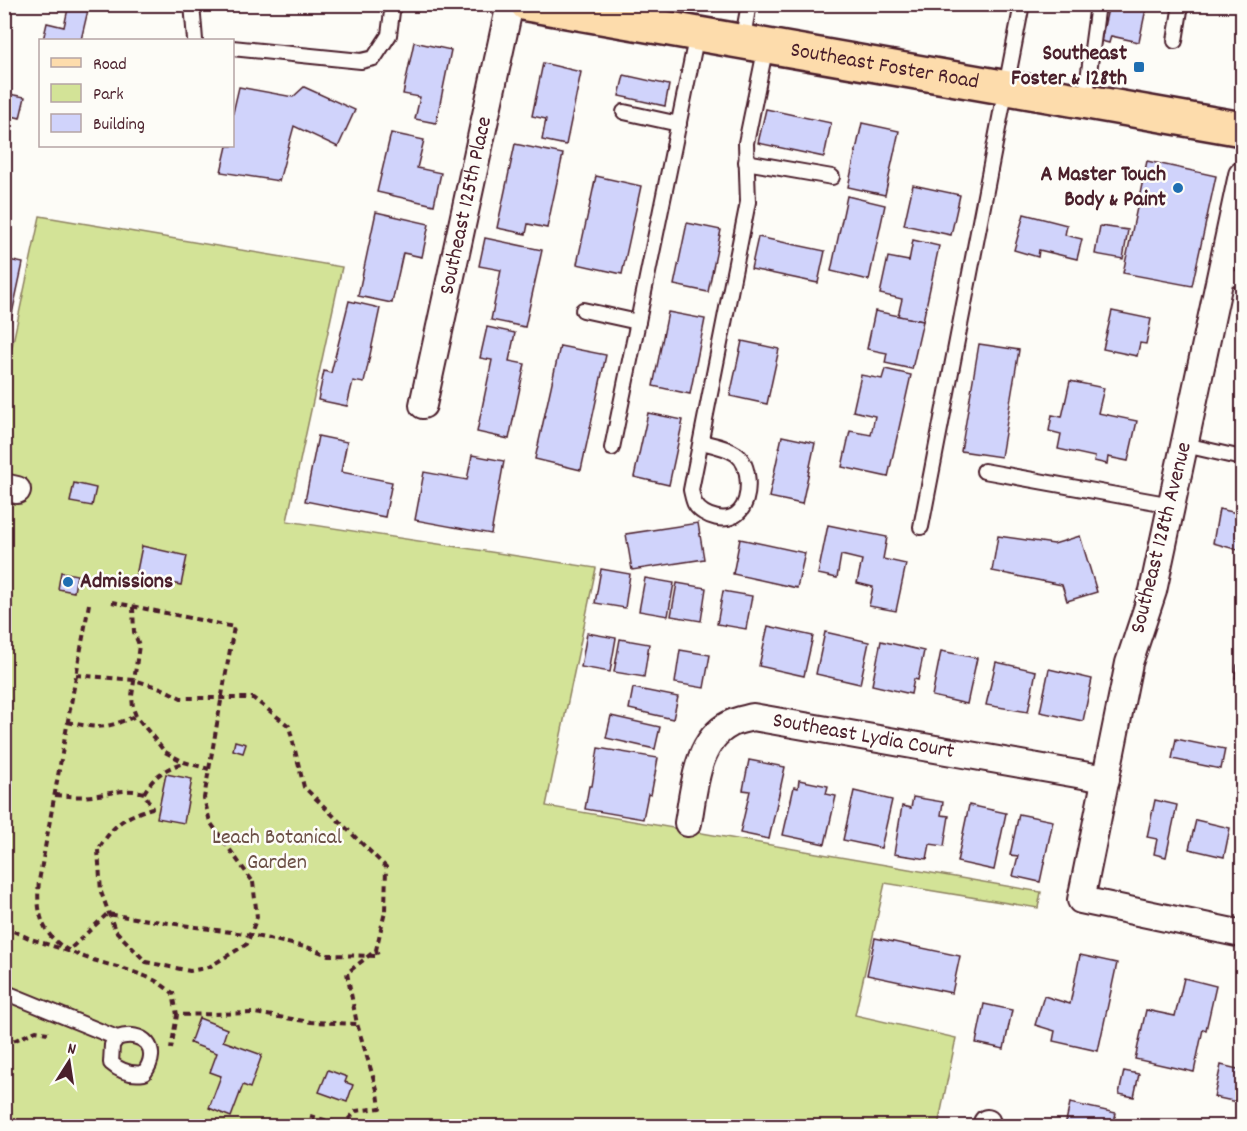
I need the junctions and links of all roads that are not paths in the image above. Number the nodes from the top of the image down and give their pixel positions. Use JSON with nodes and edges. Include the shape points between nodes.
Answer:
{"nodes":[{"id":1,"x":192,"y":4,"type":"edge"},
{"id":2,"x":393,"y":4,"type":"edge"},
{"id":3,"x":510,"y":4,"type":"edge"},
{"id":4,"x":527,"y":4,"type":"edge"},
{"id":5,"x":750,"y":4,"type":"edge"},
{"id":6,"x":1022,"y":4,"type":"edge"},
{"id":7,"x":1098,"y":4,"type":"edge"},
{"id":8,"x":1181,"y":4,"type":"edge"},
{"id":9,"x":616,"y":12,"type":"edge"},
{"id":10,"x":697,"y":34,"type":"junction"},
{"id":11,"x":195,"y":39,"type":"edge"},
{"id":12,"x":1175,"y":41,"type":"dead end"},
{"id":13,"x":754,"y":44,"type":"junction"},
{"id":14,"x":234,"y":48,"type":"edge"},
{"id":15,"x":1007,"y":88,"type":"junction"},
{"id":16,"x":1085,"y":102,"type":"junction"},
{"id":17,"x":624,"y":111,"type":"dead end"},
{"id":18,"x":679,"y":124,"type":"junction"},
{"id":19,"x":1242,"y":129,"type":"edge"},
{"id":20,"x":746,"y":162,"type":"junction"},
{"id":21,"x":1242,"y":175,"type":"edge"},
{"id":22,"x":832,"y":177,"type":"dead end"},
{"id":23,"x":1232,"y":277,"type":"edge"},
{"id":24,"x":583,"y":310,"type":"dead end"},
{"id":25,"x":638,"y":322,"type":"junction"},
{"id":26,"x":423,"y":405,"type":"dead end"},
{"id":27,"x":701,"y":442,"type":"junction"},
{"id":28,"x":1185,"y":445,"type":"junction"},
{"id":29,"x":612,"y":448,"type":"dead end"},
{"id":30,"x":1242,"y":458,"type":"edge"},
{"id":31,"x":984,"y":471,"type":"dead end"},
{"id":32,"x":1172,"y":505,"type":"junction"},
{"id":33,"x":921,"y":527,"type":"dead end"},
{"id":34,"x":1106,"y":779,"type":"junction"},
{"id":35,"x":688,"y":823,"type":"dead end"},
{"id":36,"x":1242,"y":934,"type":"edge"},
{"id":37,"x":4,"y":992,"type":"edge"},
{"id":38,"x":117,"y":1038,"type":"junction"}],
"edges":[{"from":1,"to":11,"type":"lane"},
{"from":2,"to":14,"type":"lane","via":[[389,35],[374,58],[361,62]]},
{"from":3,"to":26,"type":"street","name":"Southeast 125th Place"},
{"from":4,"to":9,"type":"main road","name":"Southeast Foster Road"},
{"from":5,"to":13,"type":"lane"},
{"from":6,"to":15,"type":"lane"},
{"from":7,"to":16,"type":"lane"},
{"from":8,"to":12,"type":"lane"},
{"from":9,"to":10,"type":"main road","name":"Southeast Foster Road"},
{"from":10,"to":13,"type":"main road","name":"Southeast Foster Road"},
{"from":10,"to":18,"type":"lane"},
{"from":13,"to":15,"type":"main road","name":"Southeast Foster Road"},
{"from":13,"to":20,"type":"lane"},
{"from":15,"to":16,"type":"main road","name":"Southeast Foster Road"},
{"from":15,"to":33,"type":"lane"},
{"from":16,"to":19,"type":"main road","name":"Southeast Foster Road"},
{"from":17,"to":18,"type":"lane"},
{"from":18,"to":25,"type":"lane"},
{"from":20,"to":22,"type":"lane"},
{"from":20,"to":27,"type":"lane","via":[[748,202]]},
{"from":21,"to":23,"type":"street","name":"Southeast 128th Avenue"},
{"from":23,"to":28,"type":"street","name":"Southeast 128th Avenue"},
{"from":24,"to":25,"type":"lane"},
{"from":25,"to":29,"type":"lane"},
{"from":27,"to":27,"type":"lane","via":[[691,490],[695,504],[712,518],[729,518],[740,512],[745,499],[746,467],[738,455]]},
{"from":28,"to":30,"type":"lane"},
{"from":28,"to":32,"type":"street","name":"Southeast 128th Avenue"},
{"from":31,"to":32,"type":"lane"},
{"from":32,"to":34,"type":"street","name":"Southeast 128th Avenue","via":[[1153,591],[1129,663]]},
{"from":34,"to":35,"type":"street","name":"Southeast Lydia Court","via":[[753,717],[730,724],[715,736],[700,761]]},
{"from":34,"to":36,"type":"street","name":"Southeast 128th Avenue","via":[[1081,900]]},
{"from":37,"to":38,"type":"lane"},
{"from":38,"to":38,"type":"lane","via":[[138,1036],[147,1042],[152,1059],[144,1073],[129,1074],[111,1063],[112,1045]]}]}
